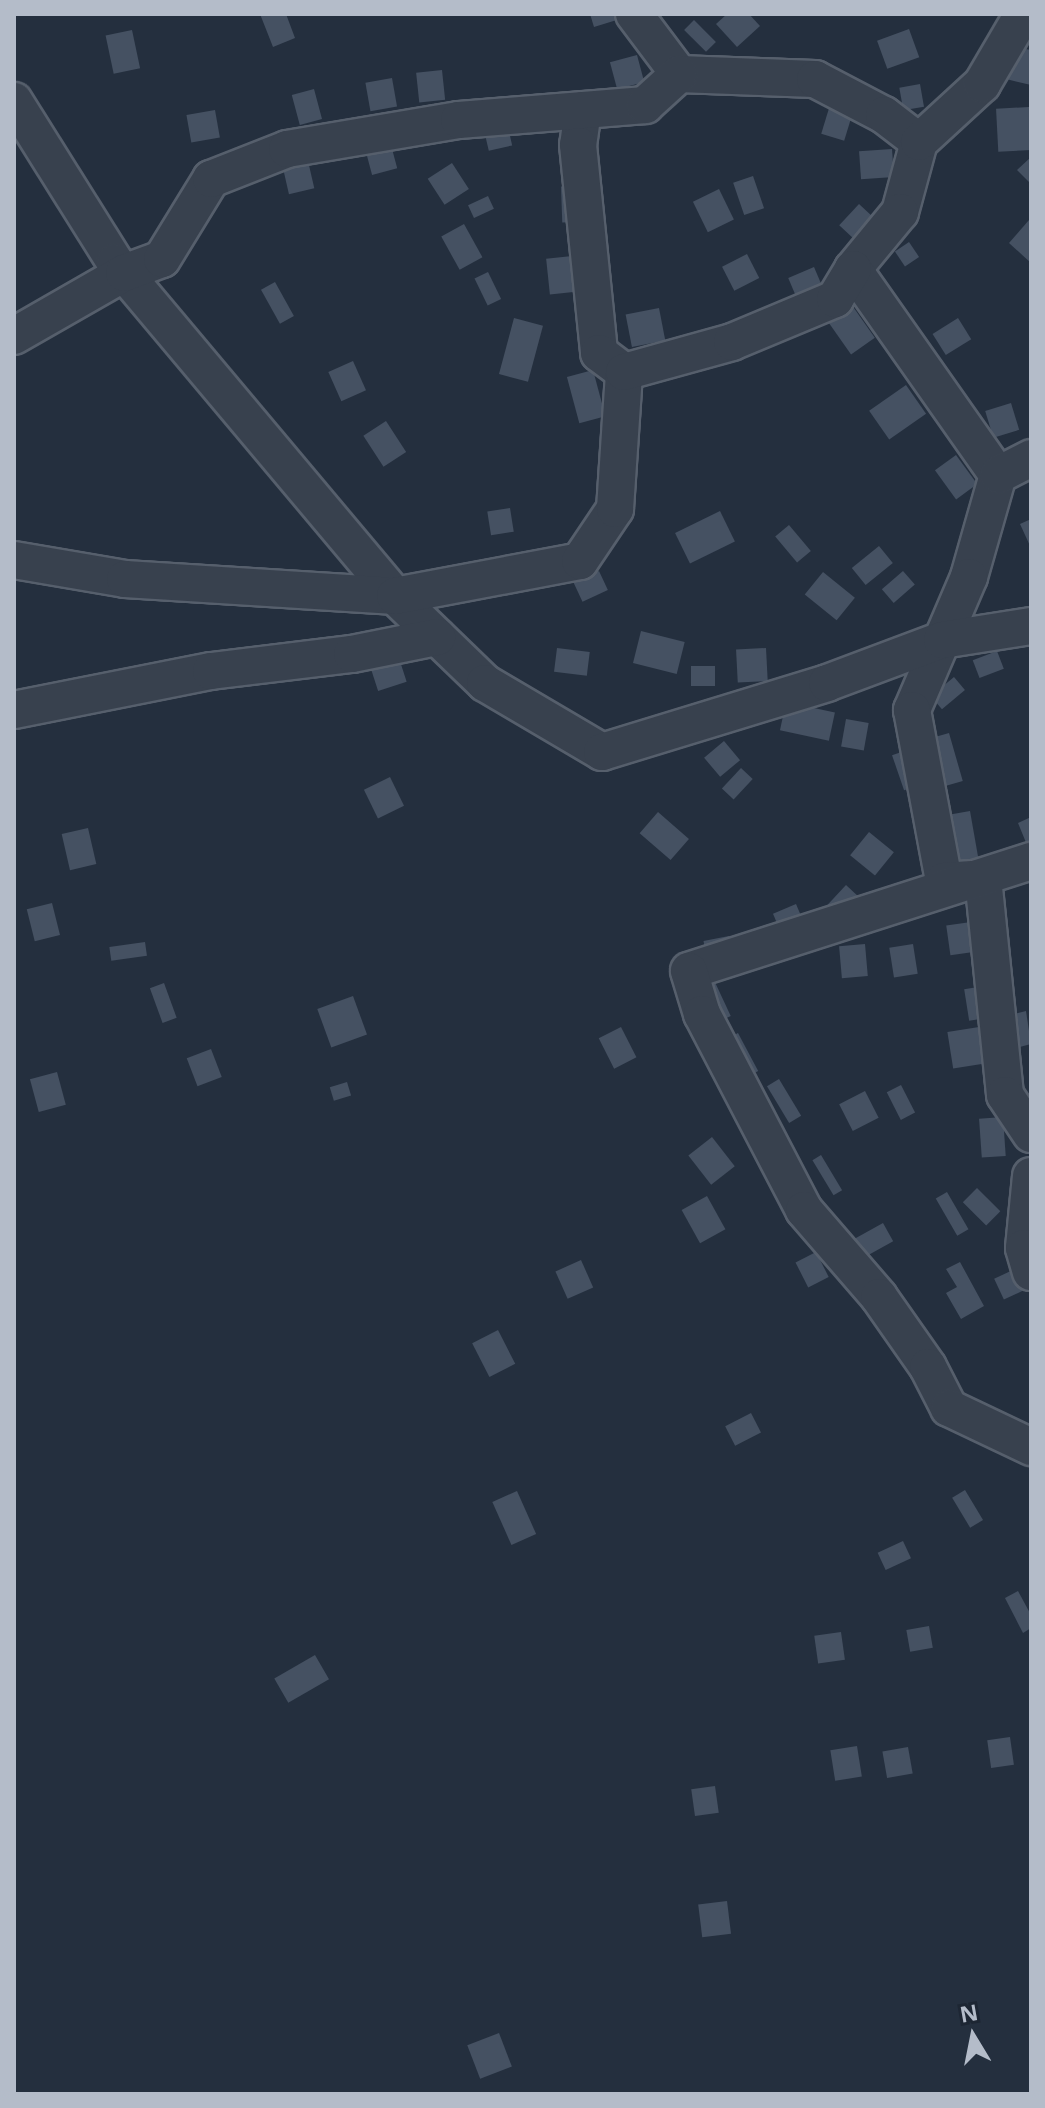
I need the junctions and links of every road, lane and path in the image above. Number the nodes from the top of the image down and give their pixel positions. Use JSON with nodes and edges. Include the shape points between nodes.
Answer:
{"nodes":[{"id":1,"x":634,"y":14,"type":"edge"},
{"id":2,"x":1023,"y":14,"type":"edge"},
{"id":3,"x":679,"y":74,"type":"junction"},
{"id":4,"x":14,"y":101,"type":"edge"},
{"id":5,"x":583,"y":110,"type":"junction"},
{"id":6,"x":919,"y":142,"type":"junction"},
{"id":7,"x":853,"y":269,"type":"junction"},
{"id":8,"x":124,"y":273,"type":"junction"},
{"id":9,"x":14,"y":336,"type":"edge"},
{"id":10,"x":624,"y":372,"type":"junction"},
{"id":11,"x":1031,"y":458,"type":"edge"},
{"id":12,"x":998,"y":475,"type":"junction"},
{"id":13,"x":14,"y":560,"type":"edge"},
{"id":14,"x":395,"y":596,"type":"junction"},
{"id":15,"x":1031,"y":626,"type":"edge"},
{"id":16,"x":437,"y":637,"type":"junction"},
{"id":17,"x":942,"y":640,"type":"junction"},
{"id":18,"x":14,"y":710,"type":"edge"},
{"id":19,"x":1031,"y":861,"type":"edge"},
{"id":20,"x":983,"y":878,"type":"junction"},
{"id":21,"x":1031,"y":1134,"type":"edge"},
{"id":22,"x":1031,"y":1176,"type":"edge"},
{"id":23,"x":1031,"y":1272,"type":"edge"},
{"id":24,"x":1031,"y":1447,"type":"edge"}],
"edges":[{"from":1,"to":3,"type":"street"},
{"from":2,"to":6,"type":"street","via":[[982,84]]},
{"from":3,"to":5,"type":"street","via":[[645,105]]},
{"from":3,"to":6,"type":"street","via":[[815,79],[884,115]]},
{"from":4,"to":8,"type":"street"},
{"from":5,"to":8,"type":"street","via":[[459,120],[287,149],[211,179],[162,259]]},
{"from":5,"to":10,"type":"street","via":[[578,145],[599,353]]},
{"from":6,"to":7,"type":"street","via":[[900,212]]},
{"from":7,"to":10,"type":"street","via":[[835,299],[732,342]]},
{"from":7,"to":12,"type":"street"},
{"from":8,"to":9,"type":"street"},
{"from":8,"to":14,"type":"street"},
{"from":10,"to":14,"type":"street","via":[[615,509],[580,561]]},
{"from":11,"to":12,"type":"street"},
{"from":12,"to":17,"type":"street","via":[[969,577]]},
{"from":13,"to":14,"type":"street","via":[[125,579]]},
{"from":14,"to":16,"type":"street"},
{"from":15,"to":17,"type":"street"},
{"from":16,"to":17,"type":"street","via":[[485,683],[602,752],[827,683]]},
{"from":16,"to":18,"type":"street","via":[[352,654],[211,671]]},
{"from":17,"to":20,"type":"street","via":[[912,710],[944,881]]},
{"from":19,"to":20,"type":"street"},
{"from":20,"to":21,"type":"street","via":[[1005,1095]]},
{"from":20,"to":24,"type":"street","via":[[689,971],[702,1014],[804,1210],[879,1297],[928,1367],[949,1408]]},
{"from":22,"to":23,"type":"street","via":[[1024,1248]]}]}
